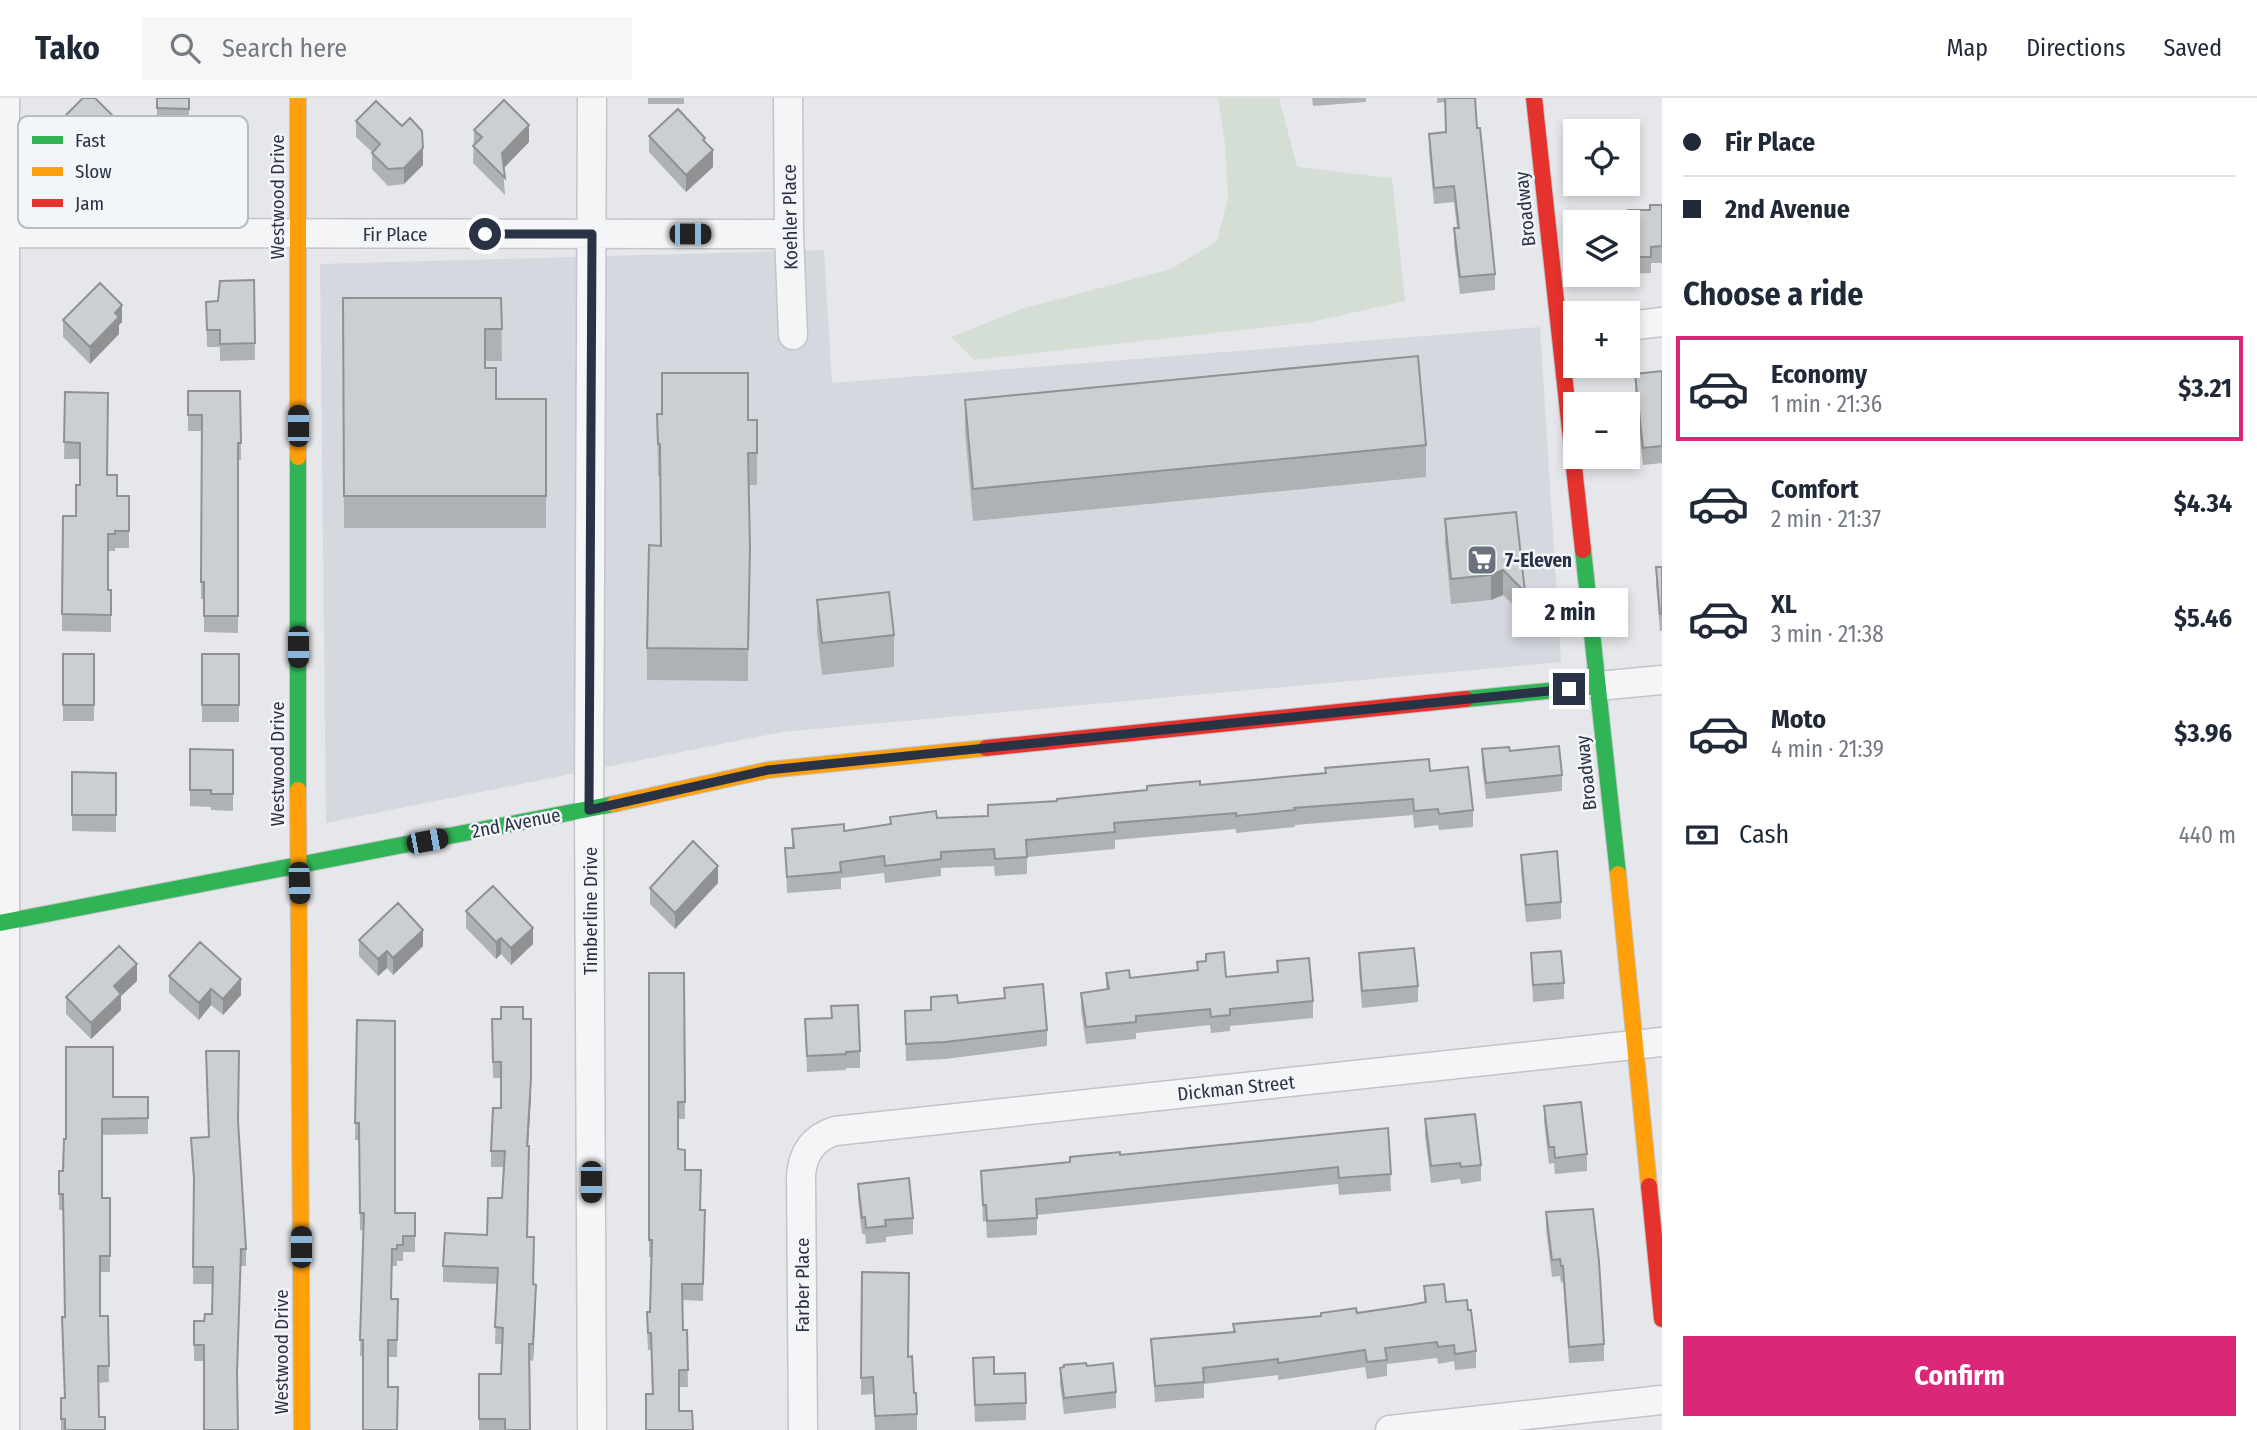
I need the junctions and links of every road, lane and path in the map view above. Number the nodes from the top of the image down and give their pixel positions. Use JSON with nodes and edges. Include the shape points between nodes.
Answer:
{"nodes":[{"id":1,"x":5,"y":98,"type":"edge"},
{"id":2,"x":298,"y":98,"type":"edge"},
{"id":3,"x":592,"y":98,"type":"edge"},
{"id":4,"x":788,"y":98,"type":"edge"},
{"id":5,"x":1534,"y":98,"type":"edge"},
{"id":6,"x":3,"y":233,"type":"edge"},
{"id":7,"x":298,"y":234,"type":"junction"},
{"id":8,"x":592,"y":234,"type":"junction"},
{"id":9,"x":789,"y":234,"type":"junction"},
{"id":10,"x":1563,"y":304,"type":"edge"},
{"id":11,"x":1662,"y":322,"type":"edge"},
{"id":12,"x":1640,"y":325,"type":"edge"},
{"id":13,"x":793,"y":335,"type":"dead end"},
{"id":14,"x":1571,"y":378,"type":"edge"},
{"id":15,"x":1662,"y":680,"type":"edge"},
{"id":16,"x":1598,"y":686,"type":"junction"},
{"id":17,"x":589,"y":810,"type":"junction"},
{"id":18,"x":298,"y":866,"type":"junction"},
{"id":19,"x":2,"y":922,"type":"edge"},
{"id":20,"x":1649,"y":1044,"type":"edge"},
{"id":21,"x":813,"y":1143,"type":"joint"},
{"id":22,"x":1662,"y":1319,"type":"edge"},
{"id":23,"x":1662,"y":1401,"type":"edge"},
{"id":24,"x":5,"y":1430,"type":"edge"},
{"id":25,"x":302,"y":1430,"type":"edge"},
{"id":26,"x":592,"y":1430,"type":"edge"},
{"id":27,"x":803,"y":1430,"type":"edge"},
{"id":28,"x":1390,"y":1430,"type":"edge"}],
"edges":[{"from":1,"to":6,"type":"street"},
{"from":2,"to":7,"type":"street","name":"Westwood Drive"},
{"from":3,"to":8,"type":"street","name":"Timberline Drive"},
{"from":4,"to":9,"type":"street","name":"Koehler Place"},
{"from":5,"to":10,"type":"street","name":"Broadway"},
{"from":6,"to":7,"type":"street","name":"Fir Place"},
{"from":6,"to":19,"type":"street"},
{"from":7,"to":8,"type":"street","name":"Fir Place"},
{"from":7,"to":18,"type":"street","name":"Westwood Drive"},
{"from":8,"to":9,"type":"street","name":"Fir Place"},
{"from":8,"to":17,"type":"street","name":"Timberline Drive"},
{"from":9,"to":13,"type":"street","name":"Koehler Place"},
{"from":11,"to":12,"type":"street"},
{"from":14,"to":16,"type":"street","name":"Broadway"},
{"from":15,"to":16,"type":"street","name":"2nd Avenue"},
{"from":16,"to":17,"type":"street","name":"2nd Avenue","via":[[768,770]]},
{"from":16,"to":20,"type":"street","name":"Broadway"},
{"from":17,"to":18,"type":"street","name":"2nd Avenue"},
{"from":17,"to":26,"type":"street","name":"Timberline Drive"},
{"from":18,"to":19,"type":"street","name":"2nd Avenue"},
{"from":18,"to":25,"type":"street","name":"Westwood Drive"},
{"from":19,"to":24,"type":"street"},
{"from":20,"to":21,"type":"street","name":"Dickman Street","via":[[835,1130]]},
{"from":20,"to":22,"type":"street","name":"Broadway"},
{"from":21,"to":27,"type":"street","name":"Farber Place","via":[[804,1156],[801,1175]]},
{"from":23,"to":28,"type":"street"}]}
